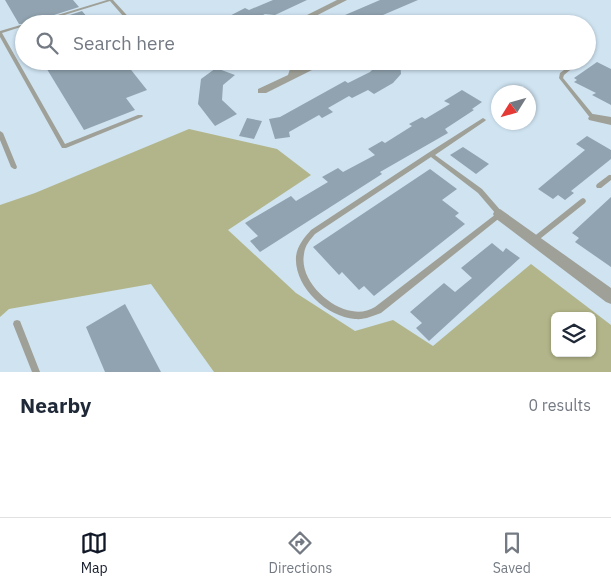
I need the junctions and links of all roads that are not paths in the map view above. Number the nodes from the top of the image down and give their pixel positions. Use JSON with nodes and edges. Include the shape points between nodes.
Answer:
{"nodes":[{"id":1,"x":111,"y":0,"type":"edge"},
{"id":2,"x":343,"y":0,"type":"edge"},
{"id":3,"x":60,"y":15,"type":"edge"},
{"id":4,"x":125,"y":15,"type":"edge"},
{"id":5,"x":312,"y":15,"type":"edge"},
{"id":6,"x":15,"y":28,"type":"edge"},
{"id":7,"x":0,"y":33,"type":"edge"},
{"id":8,"x":15,"y":60,"type":"edge"},
{"id":9,"x":21,"y":70,"type":"edge"},
{"id":10,"x":295,"y":70,"type":"edge"},
{"id":11,"x":306,"y":70,"type":"edge"},
{"id":12,"x":567,"y":70,"type":"edge"},
{"id":13,"x":292,"y":77,"type":"junction"},
{"id":14,"x":262,"y":91,"type":"dead end"},
{"id":15,"x":140,"y":116,"type":"dead end"},
{"id":16,"x":592,"y":118,"type":"joint"},
{"id":17,"x":483,"y":120,"type":"dead end"},
{"id":18,"x":611,"y":121,"type":"edge"},
{"id":19,"x":0,"y":133,"type":"edge"},
{"id":20,"x":430,"y":154,"type":"junction"},
{"id":21,"x":14,"y":167,"type":"dead end"},
{"id":22,"x":611,"y":176,"type":"edge"},
{"id":23,"x":599,"y":186,"type":"dead end"},
{"id":24,"x":583,"y":201,"type":"dead end"},
{"id":25,"x":500,"y":214,"type":"junction"},
{"id":26,"x":534,"y":240,"type":"junction"},
{"id":27,"x":611,"y":297,"type":"edge"},
{"id":28,"x":17,"y":324,"type":"dead end"},
{"id":29,"x":36,"y":372,"type":"edge"}],
"edges":[{"from":1,"to":3,"type":"lane"},
{"from":1,"to":4,"type":"lane"},
{"from":2,"to":5,"type":"street"},
{"from":6,"to":7,"type":"lane"},
{"from":7,"to":8,"type":"lane"},
{"from":9,"to":15,"type":"lane","via":[[64,147]]},
{"from":10,"to":13,"type":"street"},
{"from":11,"to":13,"type":"street"},
{"from":12,"to":16,"type":"lane","via":[[561,78]]},
{"from":13,"to":14,"type":"street"},
{"from":16,"to":18,"type":"street"},
{"from":17,"to":20,"type":"lane"},
{"from":19,"to":21,"type":"lane"},
{"from":20,"to":25,"type":"lane","via":[[480,191]]},
{"from":20,"to":25,"type":"lane","via":[[307,237],[299,252],[299,268],[321,299],[350,315],[373,313]]},
{"from":22,"to":23,"type":"lane"},
{"from":24,"to":26,"type":"lane"},
{"from":25,"to":26,"type":"street"},
{"from":26,"to":27,"type":"street"},
{"from":28,"to":29,"type":"lane"}]}
